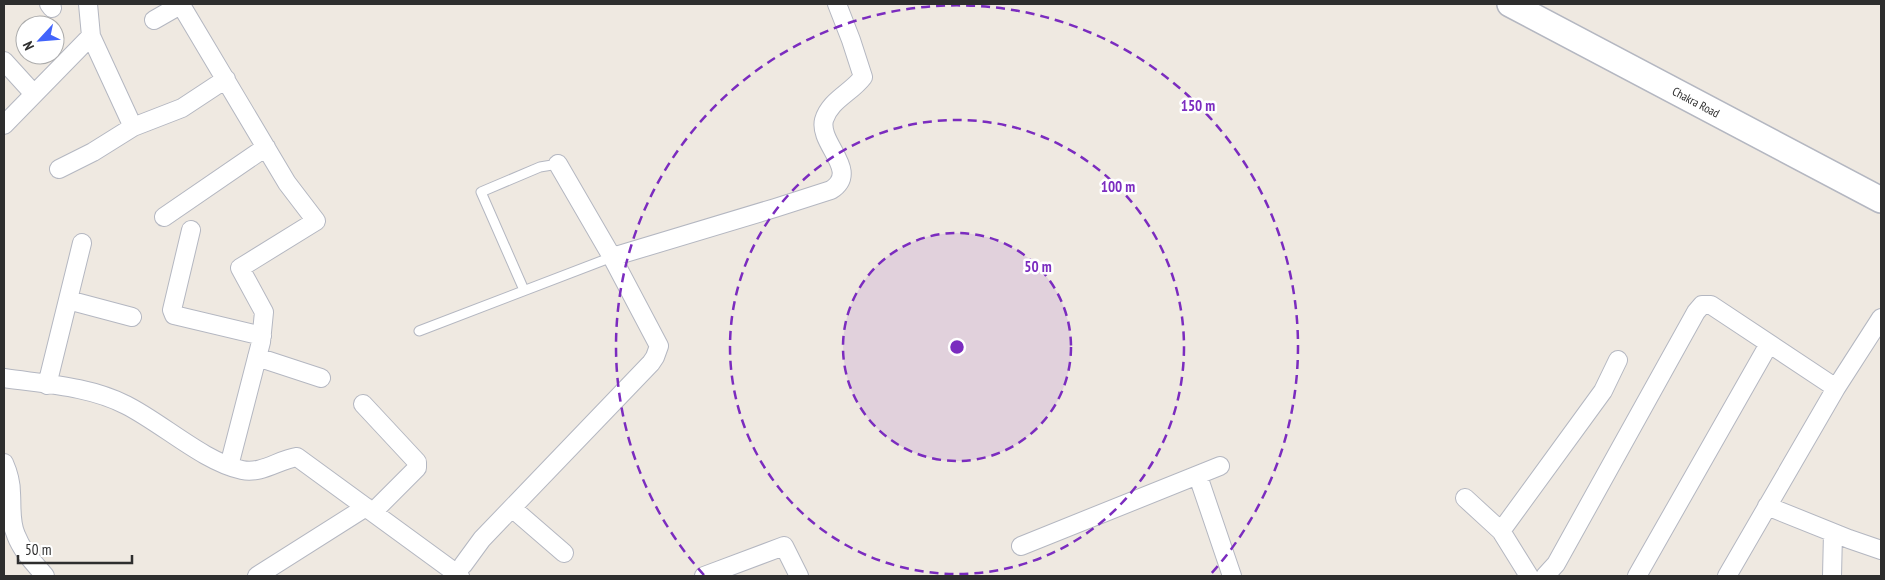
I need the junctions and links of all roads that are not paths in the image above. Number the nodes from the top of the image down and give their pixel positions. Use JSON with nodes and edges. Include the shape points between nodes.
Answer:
{"nodes":[{"id":1,"x":88,"y":4,"type":"edge"},
{"id":2,"x":182,"y":4,"type":"edge"},
{"id":3,"x":837,"y":4,"type":"edge"},
{"id":4,"x":1510,"y":4,"type":"edge"},
{"id":5,"x":154,"y":20,"type":"dead end"},
{"id":6,"x":92,"y":36,"type":"junction"},
{"id":7,"x":4,"y":61,"type":"edge"},
{"id":8,"x":226,"y":79,"type":"junction"},
{"id":9,"x":34,"y":94,"type":"junction"},
{"id":10,"x":4,"y":125,"type":"edge"},
{"id":11,"x":133,"y":127,"type":"junction"},
{"id":12,"x":266,"y":147,"type":"junction"},
{"id":13,"x":558,"y":164,"type":"joint"},
{"id":14,"x":59,"y":169,"type":"dead end"},
{"id":15,"x":1881,"y":200,"type":"edge"},
{"id":16,"x":164,"y":217,"type":"dead end"},
{"id":17,"x":191,"y":230,"type":"dead end"},
{"id":18,"x":82,"y":243,"type":"dead end"},
{"id":19,"x":612,"y":256,"type":"junction"},
{"id":20,"x":524,"y":290,"type":"junction"},
{"id":21,"x":68,"y":300,"type":"junction"},
{"id":22,"x":132,"y":317,"type":"dead end"},
{"id":23,"x":1880,"y":324,"type":"edge"},
{"id":24,"x":419,"y":331,"type":"dead end"},
{"id":25,"x":262,"y":336,"type":"junction"},
{"id":26,"x":1769,"y":344,"type":"junction"},
{"id":27,"x":258,"y":357,"type":"junction"},
{"id":28,"x":1618,"y":360,"type":"dead end"},
{"id":29,"x":4,"y":378,"type":"edge"},
{"id":30,"x":321,"y":378,"type":"dead end"},
{"id":31,"x":47,"y":385,"type":"junction"},
{"id":32,"x":1836,"y":388,"type":"junction"},
{"id":33,"x":363,"y":404,"type":"dead end"},
{"id":34,"x":4,"y":463,"type":"edge"},
{"id":35,"x":230,"y":466,"type":"junction"},
{"id":36,"x":1220,"y":466,"type":"dead end"},
{"id":37,"x":1198,"y":476,"type":"junction"},
{"id":38,"x":1465,"y":498,"type":"dead end"},
{"id":39,"x":1767,"y":506,"type":"junction"},
{"id":40,"x":512,"y":508,"type":"junction"},
{"id":41,"x":369,"y":510,"type":"junction"},
{"id":42,"x":1501,"y":530,"type":"junction"},
{"id":43,"x":1833,"y":533,"type":"junction"},
{"id":44,"x":1021,"y":546,"type":"dead end"},
{"id":45,"x":1881,"y":550,"type":"edge"},
{"id":46,"x":564,"y":553,"type":"dead end"},
{"id":47,"x":454,"y":572,"type":"edge"},
{"id":48,"x":1524,"y":575,"type":"edge"},
{"id":49,"x":45,"y":576,"type":"edge"},
{"id":50,"x":257,"y":576,"type":"edge"},
{"id":51,"x":704,"y":576,"type":"edge"},
{"id":52,"x":799,"y":576,"type":"edge"},
{"id":53,"x":1232,"y":576,"type":"edge"},
{"id":54,"x":1545,"y":576,"type":"edge"},
{"id":55,"x":1637,"y":576,"type":"edge"},
{"id":56,"x":1727,"y":576,"type":"edge"},
{"id":57,"x":1832,"y":576,"type":"edge"}],
"edges":[{"from":1,"to":6,"type":"street"},
{"from":2,"to":5,"type":"street"},
{"from":2,"to":8,"type":"street"},
{"from":3,"to":19,"type":"street","via":[[863,78],[828,110],[824,123],[840,166],[842,177],[838,185],[775,208]]},
{"from":4,"to":15,"type":"main road","name":"Chakra Road"},
{"from":6,"to":9,"type":"street"},
{"from":6,"to":11,"type":"street"},
{"from":7,"to":9,"type":"street"},
{"from":8,"to":11,"type":"street","via":[[182,108]]},
{"from":8,"to":12,"type":"street"},
{"from":9,"to":10,"type":"street"},
{"from":11,"to":14,"type":"street"},
{"from":12,"to":16,"type":"street"},
{"from":12,"to":25,"type":"street","via":[[287,183],[316,221],[240,268],[264,312]]},
{"from":13,"to":19,"type":"street"},
{"from":13,"to":20,"type":"lane","via":[[540,167],[481,192]]},
{"from":17,"to":25,"type":"street","via":[[172,310],[174,315]]},
{"from":18,"to":21,"type":"street"},
{"from":19,"to":20,"type":"lane"},
{"from":19,"to":40,"type":"street","via":[[659,346],[655,357]]},
{"from":20,"to":24,"type":"lane"},
{"from":21,"to":22,"type":"street"},
{"from":21,"to":31,"type":"street"},
{"from":23,"to":32,"type":"street"},
{"from":25,"to":27,"type":"street"},
{"from":26,"to":32,"type":"street"},
{"from":26,"to":54,"type":"street","via":[[1711,306],[1702,305],[1556,564]]},
{"from":26,"to":55,"type":"street"},
{"from":27,"to":30,"type":"street"},
{"from":27,"to":35,"type":"street"},
{"from":28,"to":42,"type":"street","via":[[1603,392]]},
{"from":29,"to":31,"type":"street"},
{"from":31,"to":35,"type":"street","via":[[94,392],[124,404],[153,419],[202,453]]},
{"from":32,"to":39,"type":"street"},
{"from":33,"to":41,"type":"street","via":[[417,462],[417,468]]},
{"from":34,"to":49,"type":"street","via":[[9,475],[15,534],[24,551]]},
{"from":35,"to":41,"type":"street","via":[[243,471],[258,470],[297,457]]},
{"from":36,"to":37,"type":"street"},
{"from":37,"to":44,"type":"street"},
{"from":37,"to":53,"type":"street"},
{"from":38,"to":42,"type":"street"},
{"from":39,"to":43,"type":"street"},
{"from":39,"to":56,"type":"street"},
{"from":40,"to":46,"type":"street"},
{"from":40,"to":47,"type":"street"},
{"from":41,"to":47,"type":"street"},
{"from":41,"to":50,"type":"street"},
{"from":42,"to":48,"type":"street"},
{"from":43,"to":45,"type":"street"},
{"from":43,"to":57,"type":"street"},
{"from":51,"to":52,"type":"street","via":[[784,546]]}]}
